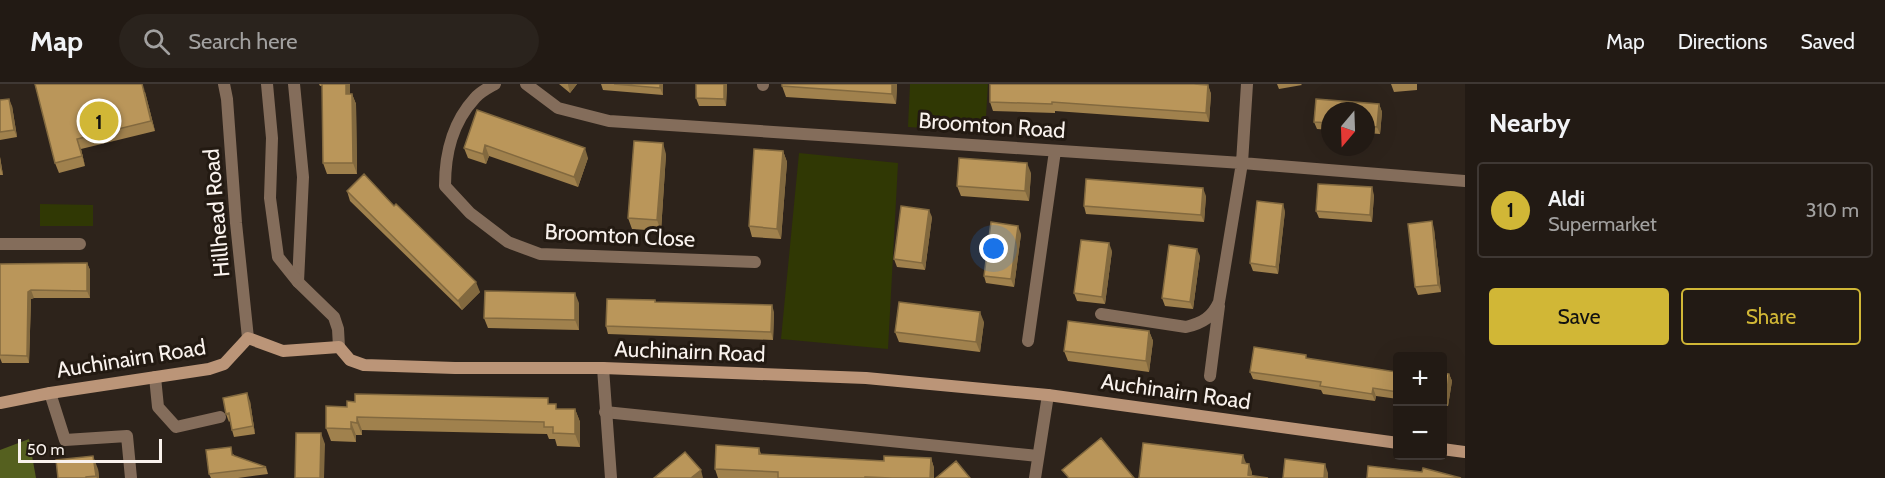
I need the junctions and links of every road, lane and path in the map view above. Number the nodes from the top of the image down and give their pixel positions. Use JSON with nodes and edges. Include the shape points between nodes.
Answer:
{"nodes":[{"id":1,"x":224,"y":84,"type":"edge"},
{"id":2,"x":267,"y":84,"type":"edge"},
{"id":3,"x":294,"y":84,"type":"edge"},
{"id":4,"x":495,"y":84,"type":"edge"},
{"id":5,"x":526,"y":84,"type":"edge"},
{"id":6,"x":1247,"y":84,"type":"edge"},
{"id":7,"x":1055,"y":151,"type":"junction"},
{"id":8,"x":1242,"y":163,"type":"junction"},
{"id":9,"x":1465,"y":181,"type":"edge"},
{"id":10,"x":0,"y":244,"type":"edge"},
{"id":11,"x":80,"y":244,"type":"dead end"},
{"id":12,"x":755,"y":262,"type":"dead end"},
{"id":13,"x":298,"y":282,"type":"junction"},
{"id":14,"x":1219,"y":302,"type":"junction"},
{"id":15,"x":1101,"y":314,"type":"dead end"},
{"id":16,"x":248,"y":338,"type":"junction"},
{"id":17,"x":1028,"y":341,"type":"dead end"},
{"id":18,"x":339,"y":347,"type":"junction"},
{"id":19,"x":603,"y":368,"type":"junction"},
{"id":20,"x":1210,"y":376,"type":"dead end"},
{"id":21,"x":155,"y":377,"type":"junction"},
{"id":22,"x":50,"y":393,"type":"junction"},
{"id":23,"x":1048,"y":395,"type":"junction"},
{"id":24,"x":0,"y":404,"type":"edge"},
{"id":25,"x":605,"y":412,"type":"junction"},
{"id":26,"x":220,"y":417,"type":"dead end"},
{"id":27,"x":1393,"y":442,"type":"edge"},
{"id":28,"x":1447,"y":450,"type":"edge"},
{"id":29,"x":1465,"y":452,"type":"edge"},
{"id":30,"x":1038,"y":456,"type":"junction"},
{"id":31,"x":130,"y":478,"type":"edge"},
{"id":32,"x":611,"y":478,"type":"edge"},
{"id":33,"x":1035,"y":478,"type":"edge"}],
"edges":[{"from":1,"to":16,"type":"street","name":"Hillhead Road"},
{"from":2,"to":13,"type":"street","via":[[272,138],[270,198],[279,257]]},
{"from":3,"to":13,"type":"street","via":[[303,177]]},
{"from":4,"to":12,"type":"street","name":"Broomton Close","via":[[476,97],[454,131],[445,161],[445,186],[470,213],[508,242],[540,254]]},
{"from":5,"to":7,"type":"street","name":"Broomton Road","via":[[558,108],[609,121]]},
{"from":6,"to":8,"type":"street"},
{"from":7,"to":8,"type":"street","name":"Broomton Road"},
{"from":7,"to":17,"type":"street"},
{"from":8,"to":9,"type":"street","name":"Broomton Road"},
{"from":8,"to":14,"type":"street"},
{"from":10,"to":11,"type":"street"},
{"from":13,"to":18,"type":"street","via":[[334,317]]},
{"from":14,"to":15,"type":"street","via":[[1213,315],[1186,327]]},
{"from":14,"to":20,"type":"street"},
{"from":16,"to":18,"type":"main road","via":[[283,351]]},
{"from":16,"to":21,"type":"main road","name":"Auchinairn Road","via":[[224,363]]},
{"from":18,"to":19,"type":"main road","name":"Auchinairn Road","via":[[350,360],[364,365]]},
{"from":19,"to":23,"type":"main road","name":"Auchinairn Road","via":[[866,378]]},
{"from":19,"to":25,"type":"street"},
{"from":21,"to":22,"type":"main road","name":"Auchinairn Road"},
{"from":21,"to":26,"type":"street","via":[[158,407],[176,427]]},
{"from":22,"to":24,"type":"main road","name":"Auchinairn Road"},
{"from":22,"to":31,"type":"street","via":[[65,440],[127,436]]},
{"from":23,"to":27,"type":"main road","name":"Auchinairn Road"},
{"from":23,"to":30,"type":"street"},
{"from":25,"to":30,"type":"street"},
{"from":25,"to":32,"type":"street"},
{"from":28,"to":29,"type":"main road"},
{"from":30,"to":33,"type":"street"}]}
